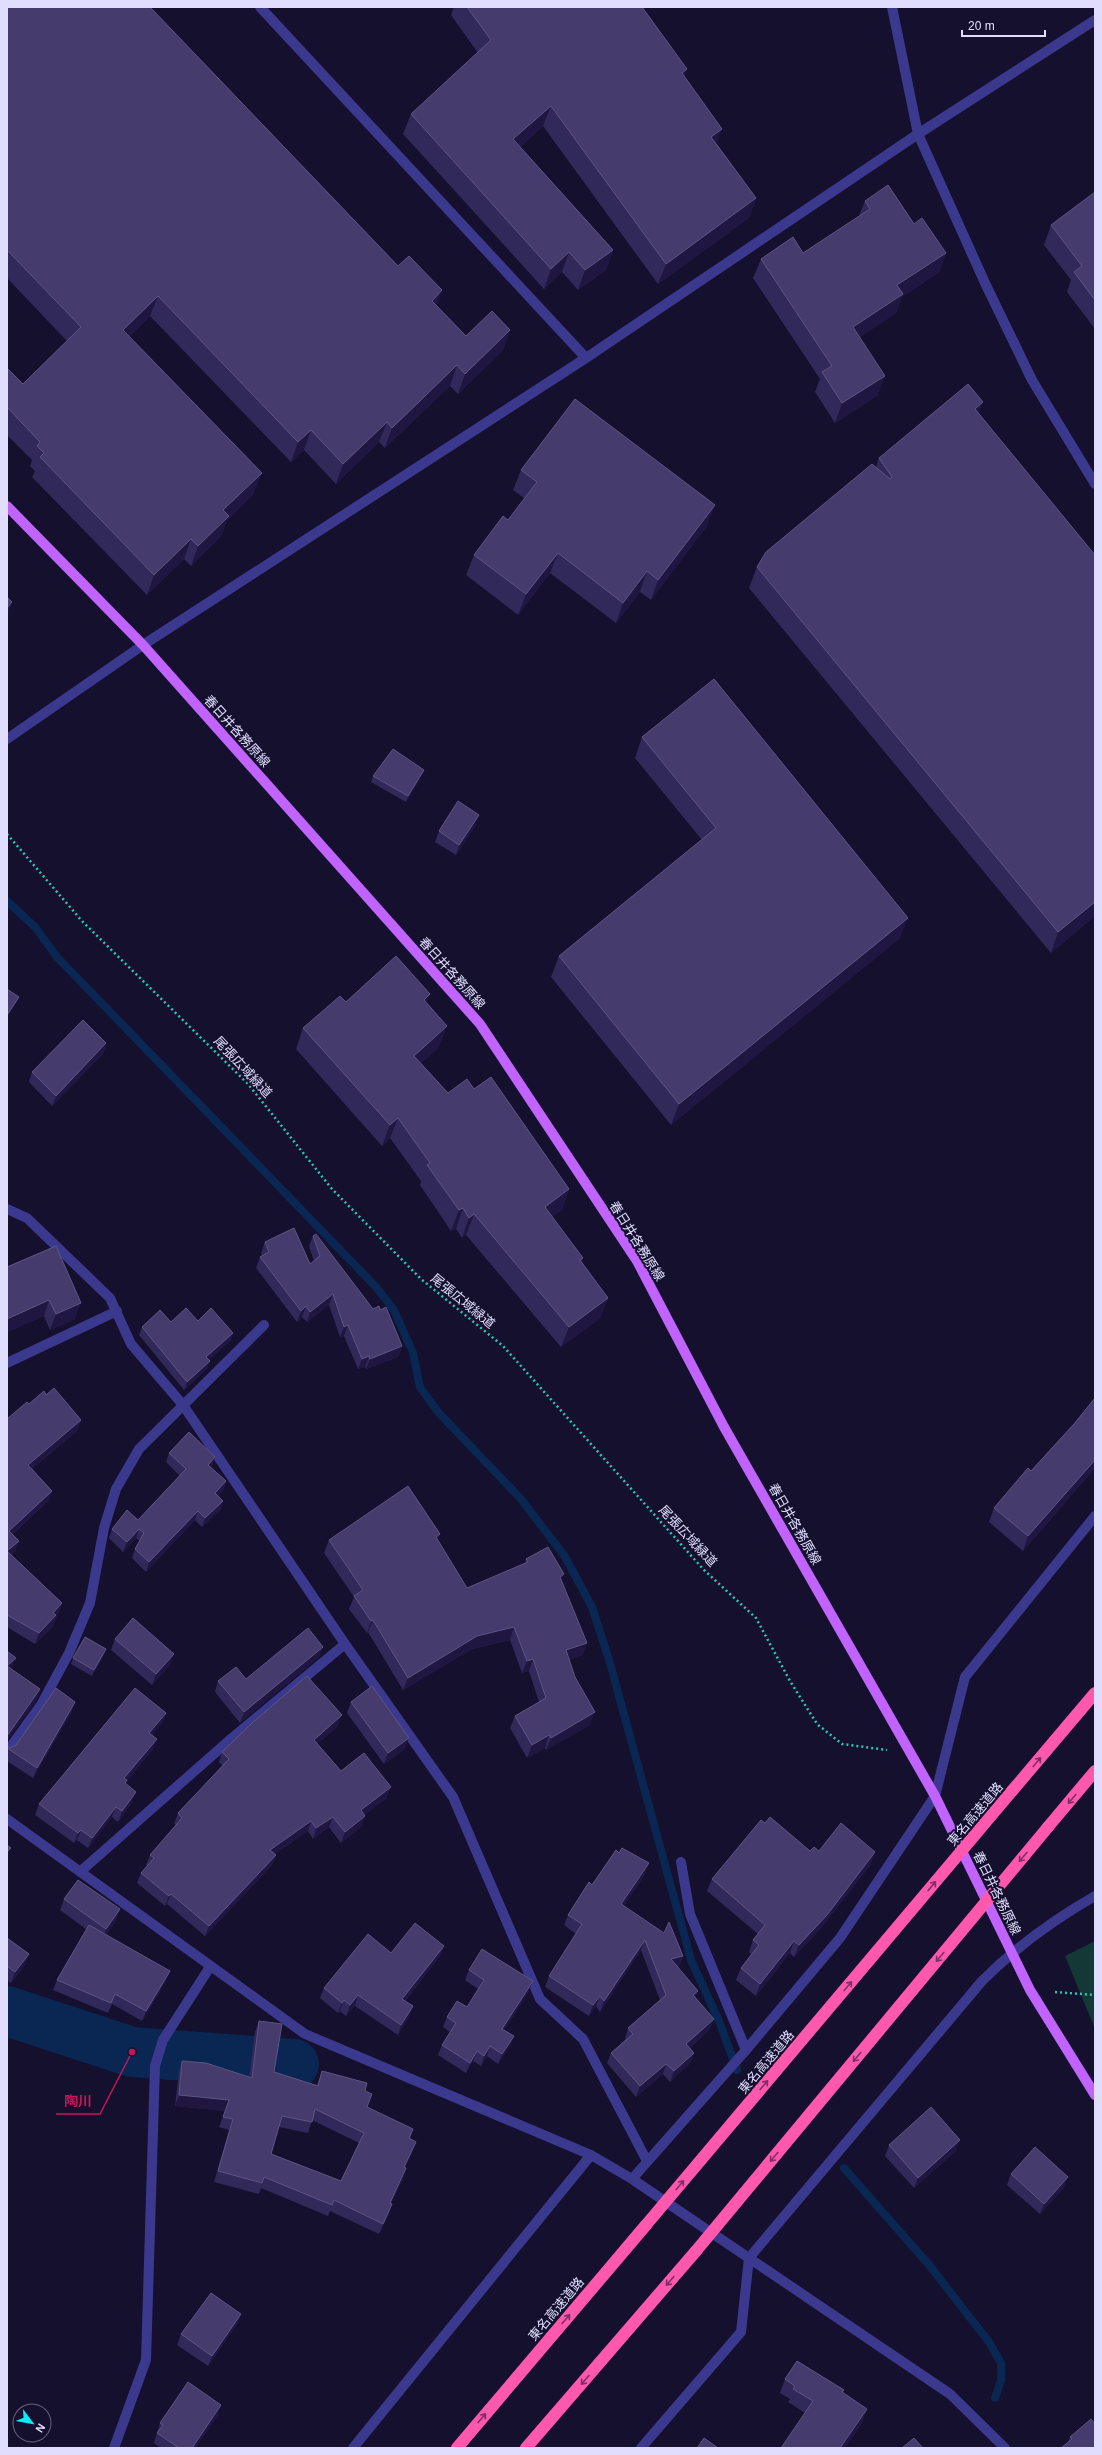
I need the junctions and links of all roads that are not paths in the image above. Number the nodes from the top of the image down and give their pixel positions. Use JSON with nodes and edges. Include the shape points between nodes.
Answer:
{"nodes":[{"id":1,"x":260,"y":7,"type":"edge"},
{"id":2,"x":892,"y":7,"type":"edge"},
{"id":3,"x":1095,"y":20,"type":"edge"},
{"id":4,"x":918,"y":134,"type":"junction"},
{"id":5,"x":586,"y":358,"type":"junction"},
{"id":6,"x":1095,"y":484,"type":"edge"},
{"id":7,"x":7,"y":506,"type":"edge"},
{"id":8,"x":143,"y":645,"type":"junction"},
{"id":9,"x":7,"y":739,"type":"edge"},
{"id":10,"x":7,"y":1208,"type":"edge"},
{"id":11,"x":117,"y":1311,"type":"junction"},
{"id":12,"x":264,"y":1325,"type":"dead end"},
{"id":13,"x":7,"y":1363,"type":"edge"},
{"id":14,"x":183,"y":1405,"type":"junction"},
{"id":15,"x":1095,"y":1516,"type":"edge"},
{"id":16,"x":345,"y":1644,"type":"junction"},
{"id":17,"x":1095,"y":1693,"type":"edge"},
{"id":18,"x":7,"y":1752,"type":"edge"},
{"id":19,"x":1095,"y":1771,"type":"edge"},
{"id":20,"x":935,"y":1796,"type":"junction"},
{"id":21,"x":7,"y":1819,"type":"edge"},
{"id":22,"x":681,"y":1862,"type":"dead end"},
{"id":23,"x":81,"y":1871,"type":"junction"},
{"id":24,"x":1095,"y":1896,"type":"edge"},
{"id":25,"x":1012,"y":1952,"type":"junction"},
{"id":26,"x":210,"y":1967,"type":"junction"},
{"id":27,"x":746,"y":2050,"type":"junction"},
{"id":28,"x":1095,"y":2095,"type":"edge"},
{"id":29,"x":590,"y":2155,"type":"junction"},
{"id":30,"x":647,"y":2160,"type":"junction"},
{"id":31,"x":632,"y":2179,"type":"junction"},
{"id":32,"x":749,"y":2258,"type":"junction"},
{"id":33,"x":114,"y":2448,"type":"edge"},
{"id":34,"x":353,"y":2448,"type":"edge"},
{"id":35,"x":457,"y":2448,"type":"edge"},
{"id":36,"x":526,"y":2448,"type":"edge"},
{"id":37,"x":641,"y":2448,"type":"edge"},
{"id":38,"x":1005,"y":2448,"type":"edge"}],
"edges":[{"from":1,"to":5,"type":"street"},
{"from":2,"to":4,"type":"street"},
{"from":3,"to":4,"type":"street"},
{"from":4,"to":5,"type":"street"},
{"from":4,"to":6,"type":"street","via":[[1032,380]]},
{"from":5,"to":8,"type":"street"},
{"from":7,"to":8,"type":"main road","name":"春日井各務原線"},
{"from":8,"to":9,"type":"street"},
{"from":8,"to":20,"type":"main road","name":"春日井各務原線","via":[[480,1024],[637,1261],[724,1427]]},
{"from":10,"to":11,"type":"street","via":[[27,1218],[110,1298]]},
{"from":11,"to":13,"type":"street"},
{"from":11,"to":14,"type":"street","via":[[131,1344]]},
{"from":12,"to":14,"type":"street"},
{"from":14,"to":16,"type":"street"},
{"from":14,"to":18,"type":"street","via":[[139,1449],[116,1489],[104,1528],[90,1603],[41,1705]]},
{"from":15,"to":20,"type":"street","via":[[965,1677]]},
{"from":16,"to":23,"type":"street","via":[[232,1738]]},
{"from":16,"to":30,"type":"street","via":[[453,1797],[540,1999],[583,2039]]},
{"from":35,"to":17,"type":"highway","name":"東名高速道路","one_way":true,"bridge":true},
{"from":19,"to":36,"type":"highway","one_way":true,"bridge":true,"via":[[696,2252]]},
{"from":20,"to":25,"type":"main road","name":"春日井各務原線"},
{"from":20,"to":27,"type":"street","via":[[840,1938]]},
{"from":21,"to":23,"type":"street"},
{"from":22,"to":27,"type":"street","via":[[690,1914]]},
{"from":23,"to":26,"type":"street"},
{"from":24,"to":25,"type":"street","via":[[1059,1917]]},
{"from":25,"to":28,"type":"main road","name":"春日井各務原線","via":[[1030,1990]]},
{"from":25,"to":32,"type":"street","via":[[982,1981]]},
{"from":26,"to":29,"type":"street","via":[[305,2034]]},
{"from":26,"to":33,"type":"street","via":[[163,2040],[155,2066],[146,2360]]},
{"from":27,"to":30,"type":"street"},
{"from":29,"to":31,"type":"street"},
{"from":29,"to":34,"type":"street"},
{"from":30,"to":31,"type":"street"},
{"from":31,"to":32,"type":"street"},
{"from":32,"to":37,"type":"street","via":[[741,2332]]},
{"from":32,"to":38,"type":"street","via":[[950,2394]]}]}
